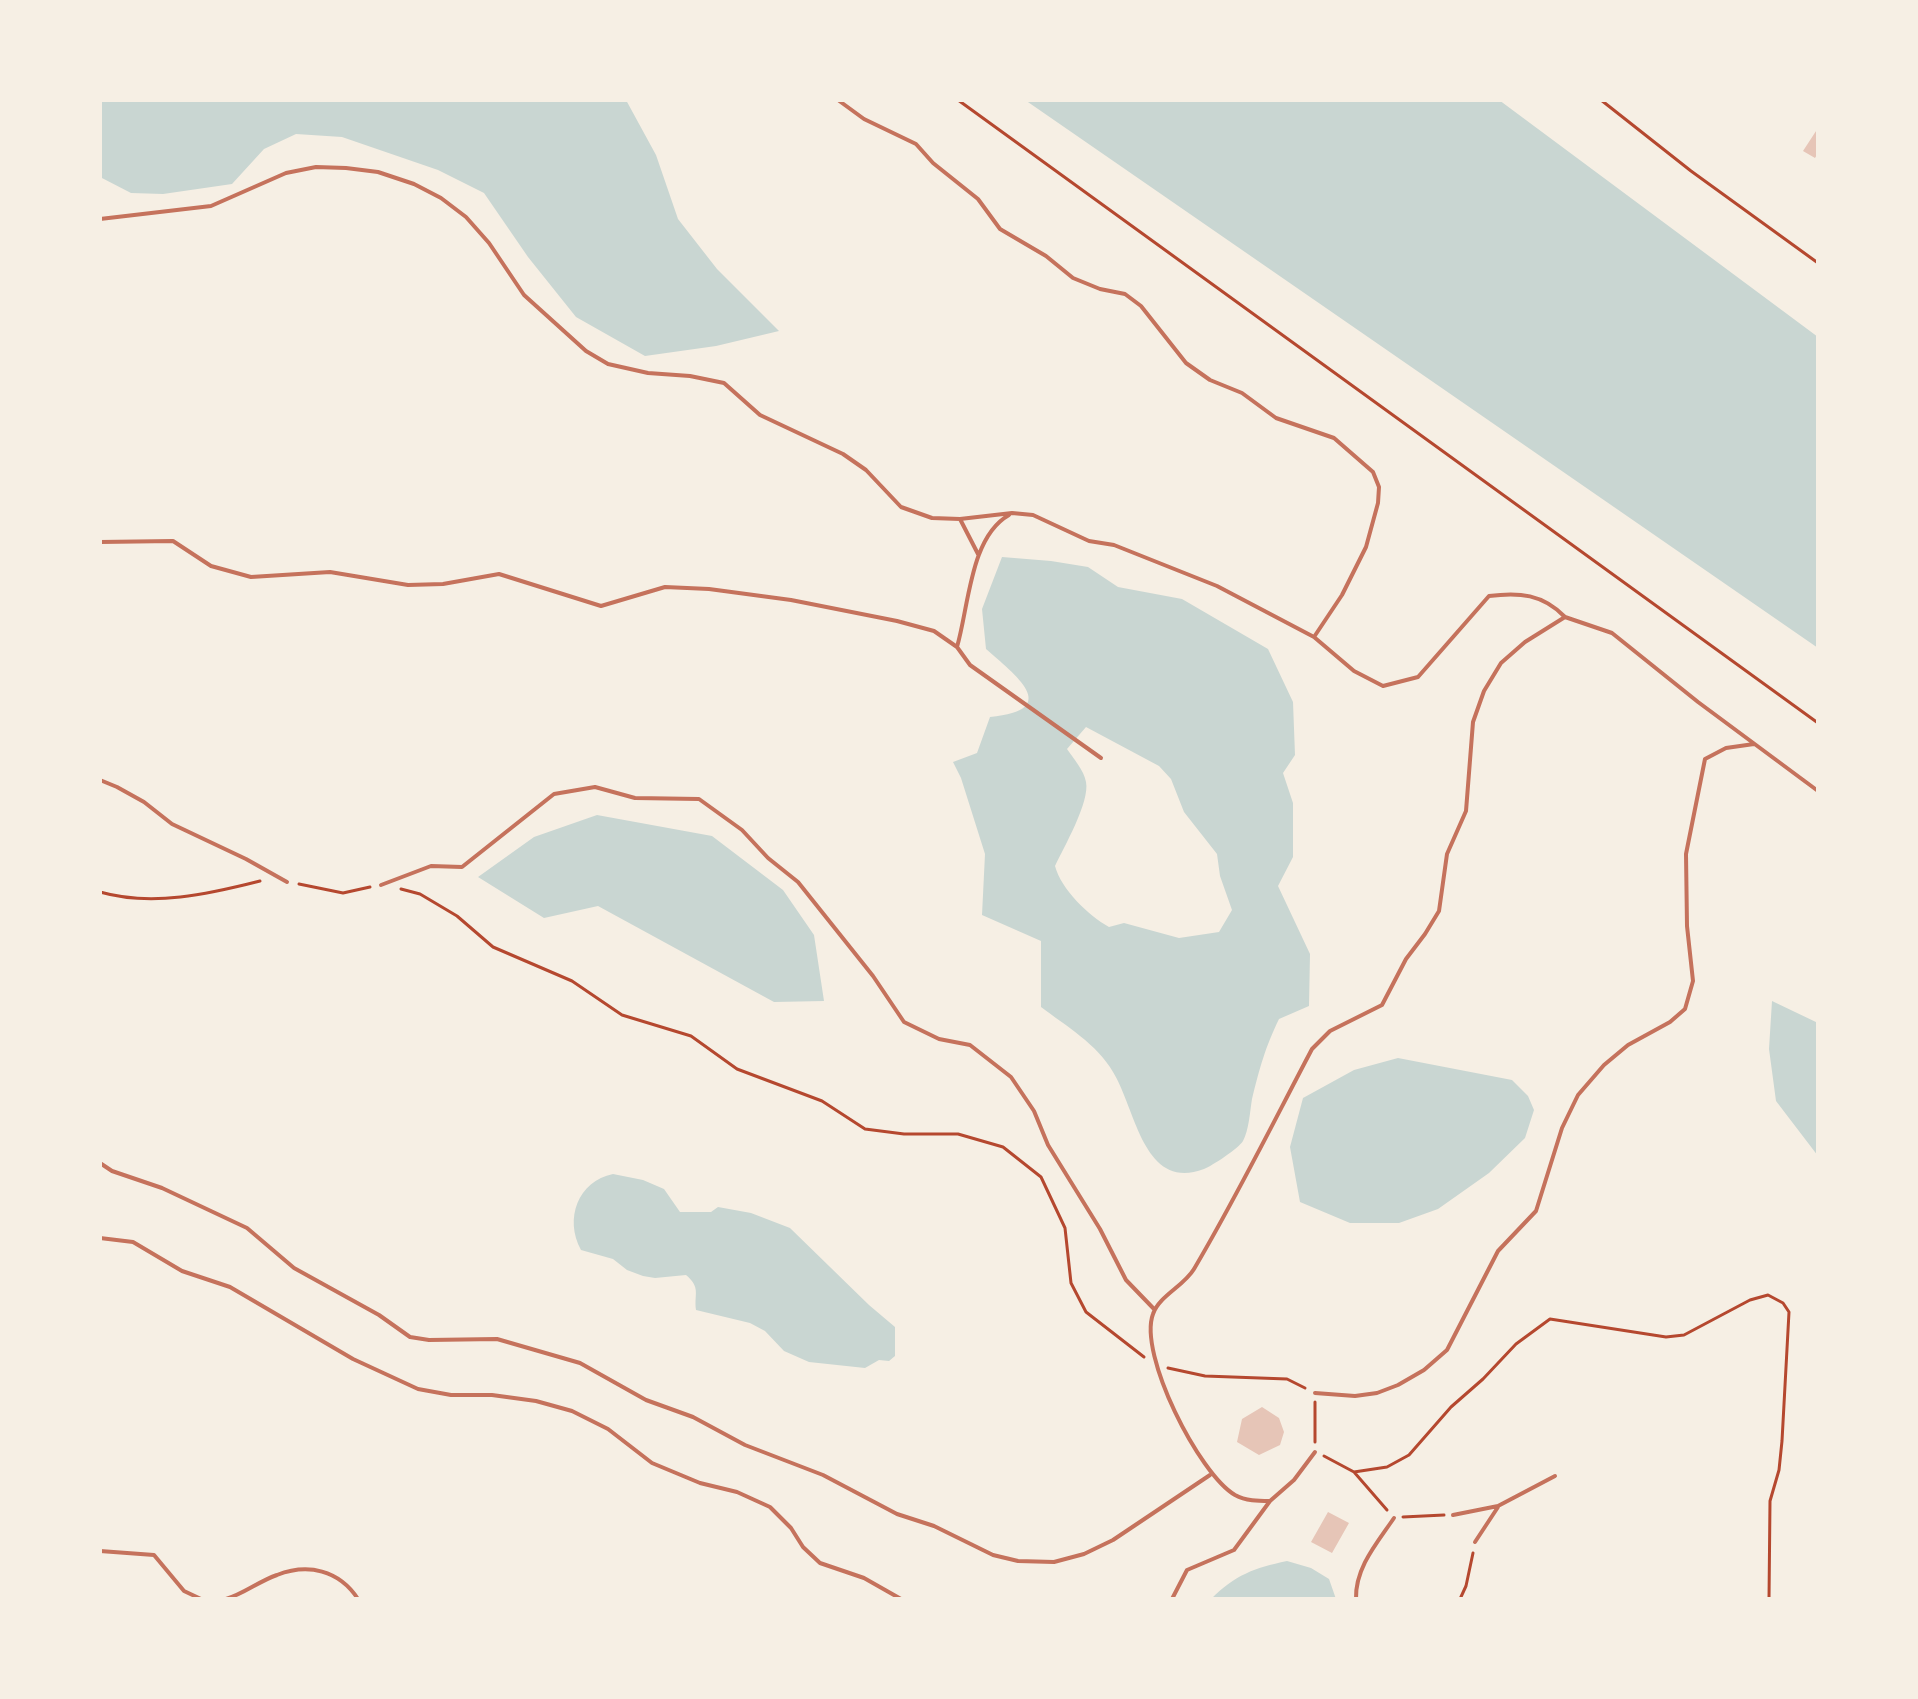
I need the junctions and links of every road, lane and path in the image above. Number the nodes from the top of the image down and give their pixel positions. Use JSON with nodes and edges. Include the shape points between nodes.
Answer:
{"nodes":[{"id":1,"x":838,"y":100,"type":"edge"},
{"id":2,"x":958,"y":100,"type":"edge"},
{"id":3,"x":1601,"y":100,"type":"edge"},
{"id":4,"x":100,"y":219,"type":"edge"},
{"id":5,"x":1818,"y":263,"type":"edge"},
{"id":6,"x":1012,"y":513,"type":"junction"},
{"id":7,"x":960,"y":519,"type":"junction"},
{"id":8,"x":100,"y":542,"type":"edge"},
{"id":9,"x":978,"y":554,"type":"junction"},
{"id":10,"x":1565,"y":617,"type":"junction"},
{"id":11,"x":1314,"y":637,"type":"junction"},
{"id":12,"x":957,"y":647,"type":"junction"},
{"id":13,"x":1818,"y":723,"type":"edge"},
{"id":14,"x":1754,"y":744,"type":"junction"},
{"id":15,"x":1101,"y":758,"type":"dead end"},
{"id":16,"x":100,"y":780,"type":"edge"},
{"id":17,"x":1818,"y":791,"type":"edge"},
{"id":18,"x":263,"y":880,"type":"dead end"},
{"id":19,"x":287,"y":882,"type":"joint"},
{"id":20,"x":381,"y":885,"type":"junction"},
{"id":21,"x":100,"y":892,"type":"edge"},
{"id":22,"x":100,"y":1163,"type":"edge"},
{"id":23,"x":100,"y":1238,"type":"edge"},
{"id":24,"x":1154,"y":1309,"type":"junction"},
{"id":25,"x":1156,"y":1366,"type":"junction"},
{"id":26,"x":1315,"y":1393,"type":"junction"},
{"id":27,"x":1315,"y":1452,"type":"junction"},
{"id":28,"x":1354,"y":1472,"type":"junction"},
{"id":29,"x":1210,"y":1475,"type":"junction"},
{"id":30,"x":1555,"y":1476,"type":"dead end"},
{"id":31,"x":1270,"y":1501,"type":"junction"},
{"id":32,"x":1498,"y":1506,"type":"junction"},
{"id":33,"x":1453,"y":1515,"type":"joint"},
{"id":34,"x":1394,"y":1518,"type":"junction"},
{"id":35,"x":1475,"y":1542,"type":"joint"},
{"id":36,"x":100,"y":1551,"type":"edge"},
{"id":37,"x":201,"y":1599,"type":"edge"},
{"id":38,"x":226,"y":1599,"type":"edge"},
{"id":39,"x":358,"y":1599,"type":"edge"},
{"id":40,"x":901,"y":1599,"type":"edge"},
{"id":41,"x":1172,"y":1599,"type":"edge"},
{"id":42,"x":1356,"y":1599,"type":"edge"},
{"id":43,"x":1460,"y":1599,"type":"edge"},
{"id":44,"x":1769,"y":1599,"type":"edge"}],
"edges":[{"from":1,"to":11,"type":"lane","via":[[916,144],[978,199],[1000,229],[1073,278],[1125,294],[1141,306],[1186,363],[1210,380],[1242,393],[1276,418],[1334,438],[1373,472],[1378,503],[1366,547]]},
{"from":2,"to":13,"type":"path"},
{"from":3,"to":5,"type":"path"},
{"from":4,"to":7,"type":"lane","via":[[211,206],[286,173],[316,167],[378,172],[414,184],[466,217],[524,295],[586,351],[608,364],[724,383],[760,415],[866,470],[901,507],[932,518]]},
{"from":6,"to":7,"type":"lane"},
{"from":6,"to":9,"type":"lane","via":[[996,522]]},
{"from":6,"to":11,"type":"lane","via":[[1033,515],[1089,541],[1114,545],[1217,586]]},
{"from":7,"to":9,"type":"lane"},
{"from":8,"to":12,"type":"lane","via":[[173,541],[211,566],[251,577],[330,572],[408,585],[499,574],[601,606],[665,587],[709,589],[897,621],[934,631]]},
{"from":9,"to":12,"type":"lane"},
{"from":10,"to":11,"type":"lane","via":[[1551,603],[1511,593],[1489,596],[1418,677],[1383,686],[1354,671]]},
{"from":10,"to":14,"type":"lane","via":[[1612,633]]},
{"from":10,"to":24,"type":"lane","via":[[1501,663],[1484,691],[1473,722],[1466,811],[1447,854],[1439,911],[1382,1005],[1330,1031],[1312,1049],[1192,1273]]},
{"from":12,"to":15,"type":"lane","via":[[970,665]]},
{"from":14,"to":17,"type":"lane"},
{"from":14,"to":26,"type":"lane","via":[[1726,748],[1705,759],[1686,854],[1693,981],[1685,1009],[1628,1045],[1578,1095],[1536,1211],[1498,1251],[1447,1350],[1424,1370],[1377,1393]]},
{"from":16,"to":19,"type":"lane","via":[[144,802],[172,824]]},
{"from":18,"to":21,"type":"path","via":[[175,898]]},
{"from":19,"to":20,"type":"path","via":[[343,893]]},
{"from":20,"to":24,"type":"lane","via":[[431,866],[462,867],[554,794],[595,787],[635,798],[699,799],[798,882],[904,1022],[939,1039],[970,1045],[1011,1077],[1126,1280]]},
{"from":20,"to":25,"type":"path","via":[[420,894],[493,947],[572,981],[622,1015],[691,1036],[737,1069],[822,1101],[865,1129],[958,1134],[1003,1147],[1041,1177],[1065,1228],[1071,1283],[1086,1312]]},
{"from":22,"to":29,"type":"lane","via":[[247,1228],[294,1268],[410,1337],[497,1339],[580,1363],[646,1400],[993,1555],[1054,1562],[1084,1554],[1135,1527]]},
{"from":23,"to":40,"type":"lane","via":[[133,1242],[182,1271],[230,1287],[353,1359],[418,1389],[536,1401],[572,1411],[608,1429],[652,1463],[770,1507],[820,1563],[864,1578]]},
{"from":24,"to":25,"type":"lane","via":[[1150,1342]]},
{"from":25,"to":26,"type":"path","via":[[1205,1376],[1287,1379]]},
{"from":25,"to":29,"type":"lane"},
{"from":26,"to":27,"type":"path"},
{"from":27,"to":28,"type":"path"},
{"from":27,"to":31,"type":"lane"},
{"from":28,"to":34,"type":"path"},
{"from":28,"to":44,"type":"path","via":[[1387,1467],[1409,1455],[1516,1344],[1550,1319],[1666,1337],[1684,1335],[1768,1295],[1789,1312],[1782,1441],[1770,1501]]},
{"from":29,"to":31,"type":"lane","via":[[1234,1495]]},
{"from":30,"to":32,"type":"lane"},
{"from":31,"to":41,"type":"lane","via":[[1234,1550],[1187,1570]]},
{"from":32,"to":33,"type":"lane"},
{"from":32,"to":35,"type":"lane"},
{"from":33,"to":34,"type":"path"},
{"from":34,"to":42,"type":"lane","via":[[1363,1565]]},
{"from":35,"to":43,"type":"path"},
{"from":36,"to":37,"type":"lane","via":[[154,1555],[184,1591]]},
{"from":38,"to":39,"type":"lane","via":[[276,1575],[305,1568],[328,1572],[351,1587]]}]}
